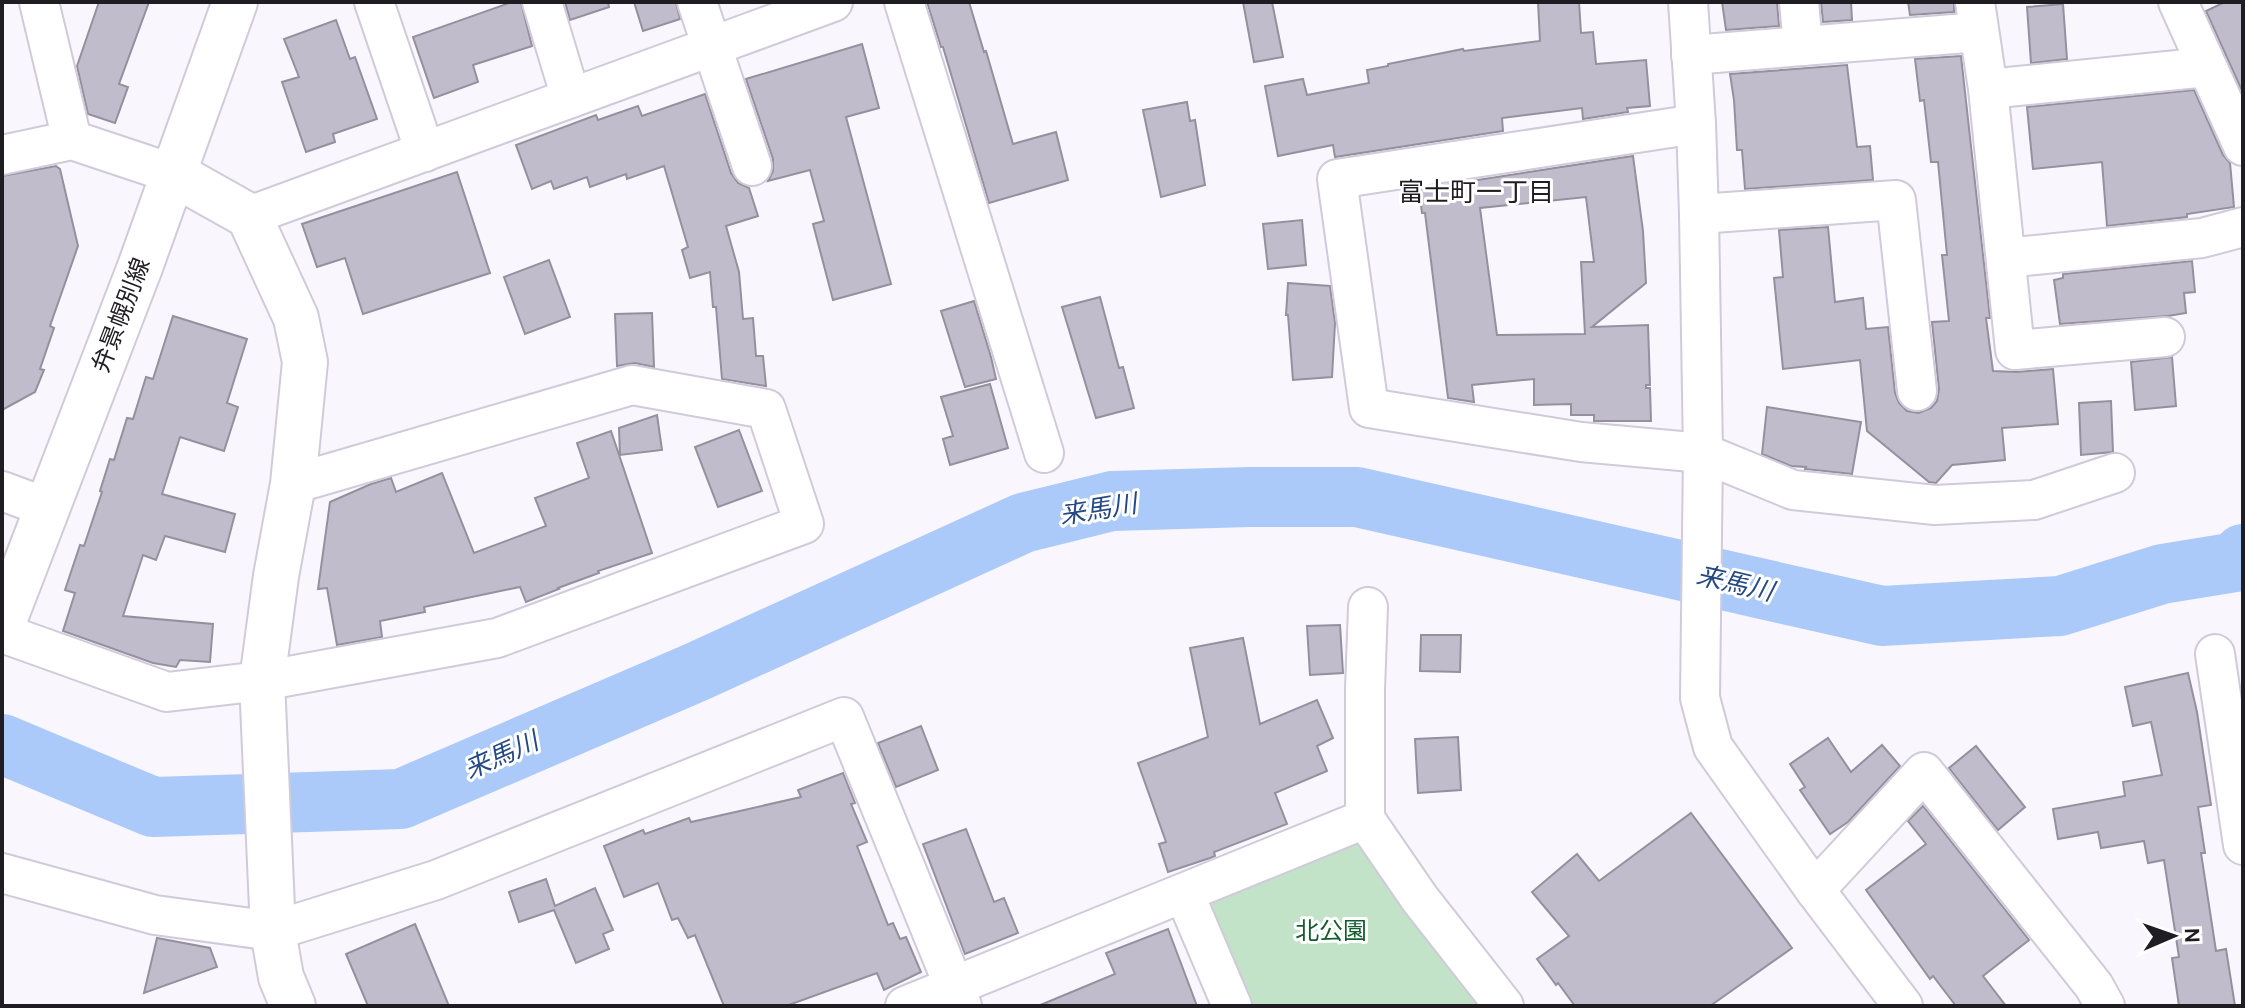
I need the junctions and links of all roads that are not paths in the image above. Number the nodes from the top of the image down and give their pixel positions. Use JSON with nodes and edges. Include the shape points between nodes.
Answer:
{"nodes":[{"id":1,"x":39,"y":2,"type":"edge"},
{"id":2,"x":235,"y":2,"type":"edge"},
{"id":3,"x":374,"y":2,"type":"edge"},
{"id":4,"x":542,"y":2,"type":"edge"},
{"id":5,"x":697,"y":2,"type":"edge"},
{"id":6,"x":833,"y":2,"type":"edge"},
{"id":7,"x":904,"y":2,"type":"edge"},
{"id":8,"x":1688,"y":2,"type":"edge"},
{"id":9,"x":1799,"y":2,"type":"edge"},
{"id":10,"x":2178,"y":2,"type":"edge"},
{"id":11,"x":1977,"y":17,"type":"edge"},
{"id":12,"x":1803,"y":46,"type":"junction"},
{"id":13,"x":712,"y":47,"type":"junction"},
{"id":14,"x":1691,"y":55,"type":"junction"},
{"id":15,"x":2207,"y":67,"type":"junction"},
{"id":16,"x":1988,"y":89,"type":"junction"},
{"id":17,"x":571,"y":98,"type":"junction"},
{"id":18,"x":1696,"y":124,"type":"junction"},
{"id":19,"x":72,"y":140,"type":"junction"},
{"id":20,"x":2243,"y":146,"type":"edge"},
{"id":21,"x":425,"y":152,"type":"junction"},
{"id":22,"x":2,"y":155,"type":"edge"},
{"id":23,"x":752,"y":166,"type":"dead end"},
{"id":24,"x":174,"y":174,"type":"junction"},
{"id":25,"x":1699,"y":214,"type":"junction"},
{"id":26,"x":249,"y":216,"type":"junction"},
{"id":27,"x":2243,"y":227,"type":"edge"},
{"id":28,"x":2006,"y":258,"type":"junction"},
{"id":29,"x":2165,"y":337,"type":"dead end"},
{"id":30,"x":1917,"y":391,"type":"dead end"},
{"id":31,"x":1044,"y":453,"type":"dead end"},
{"id":32,"x":1702,"y":467,"type":"junction"},
{"id":33,"x":2115,"y":473,"type":"dead end"},
{"id":34,"x":293,"y":484,"type":"junction"},
{"id":35,"x":2,"y":491,"type":"edge"},
{"id":36,"x":48,"y":508,"type":"junction"},
{"id":37,"x":1368,"y":607,"type":"dead end"},
{"id":38,"x":2,"y":626,"type":"edge"},
{"id":39,"x":2,"y":633,"type":"edge"},
{"id":40,"x":2215,"y":654,"type":"dead end"},
{"id":41,"x":262,"y":698,"type":"junction"},
{"id":42,"x":1365,"y":819,"type":"junction"},
{"id":43,"x":2243,"y":845,"type":"edge"},
{"id":44,"x":2,"y":873,"type":"edge"},
{"id":45,"x":1815,"y":890,"type":"junction"},
{"id":46,"x":1184,"y":893,"type":"junction"},
{"id":47,"x":272,"y":912,"type":"junction"},
{"id":48,"x":958,"y":996,"type":"edge"},
{"id":49,"x":293,"y":1006,"type":"edge"},
{"id":50,"x":905,"y":1006,"type":"edge"},
{"id":51,"x":1232,"y":1006,"type":"edge"},
{"id":52,"x":1504,"y":1006,"type":"edge"},
{"id":53,"x":1903,"y":1006,"type":"edge"},
{"id":54,"x":2105,"y":1006,"type":"edge"}],
"edges":[{"from":1,"to":19,"type":"street"},
{"from":2,"to":24,"type":"street","name":"弁景幌別線"},
{"from":3,"to":21,"type":"street"},
{"from":4,"to":17,"type":"street"},
{"from":5,"to":13,"type":"street"},
{"from":6,"to":13,"type":"street"},
{"from":7,"to":31,"type":"street"},
{"from":8,"to":14,"type":"street"},
{"from":9,"to":12,"type":"street"},
{"from":10,"to":15,"type":"street"},
{"from":11,"to":12,"type":"street"},
{"from":11,"to":16,"type":"street"},
{"from":12,"to":14,"type":"street"},
{"from":13,"to":17,"type":"street"},
{"from":13,"to":23,"type":"street"},
{"from":14,"to":18,"type":"street"},
{"from":15,"to":16,"type":"street"},
{"from":15,"to":20,"type":"street"},
{"from":16,"to":28,"type":"street"},
{"from":17,"to":21,"type":"street"},
{"from":18,"to":25,"type":"street"},
{"from":18,"to":32,"type":"street","via":[[1337,179],[1369,408]]},
{"from":19,"to":22,"type":"street"},
{"from":19,"to":24,"type":"street"},
{"from":21,"to":26,"type":"street"},
{"from":24,"to":26,"type":"street"},
{"from":24,"to":36,"type":"street","name":"弁景幌別線"},
{"from":25,"to":30,"type":"street","via":[[1896,200]]},
{"from":25,"to":32,"type":"street"},
{"from":26,"to":34,"type":"street","via":[[296,318],[305,362]]},
{"from":27,"to":28,"type":"street","via":[[2202,238]]},
{"from":28,"to":29,"type":"street","via":[[2015,350]]},
{"from":32,"to":33,"type":"street","via":[[1793,490],[1935,505],[2034,500]]},
{"from":32,"to":45,"type":"street","via":[[1700,698],[1713,747]]},
{"from":34,"to":41,"type":"street"},
{"from":34,"to":41,"type":"street","via":[[632,385],[766,409],[804,524],[497,638]]},
{"from":35,"to":36,"type":"street"},
{"from":36,"to":38,"type":"street","name":"弁景幌別線"},
{"from":37,"to":42,"type":"street"},
{"from":39,"to":41,"type":"street","via":[[167,692]]},
{"from":40,"to":43,"type":"street"},
{"from":41,"to":47,"type":"street"},
{"from":42,"to":46,"type":"street"},
{"from":42,"to":52,"type":"street"},
{"from":44,"to":47,"type":"street","via":[[155,915]]},
{"from":45,"to":53,"type":"street"},
{"from":45,"to":54,"type":"street","via":[[1924,772]]},
{"from":46,"to":48,"type":"street"},
{"from":46,"to":51,"type":"street"},
{"from":47,"to":48,"type":"street","via":[[436,880],[844,717]]},
{"from":47,"to":49,"type":"street","via":[[281,977]]},
{"from":48,"to":50,"type":"street"}]}
